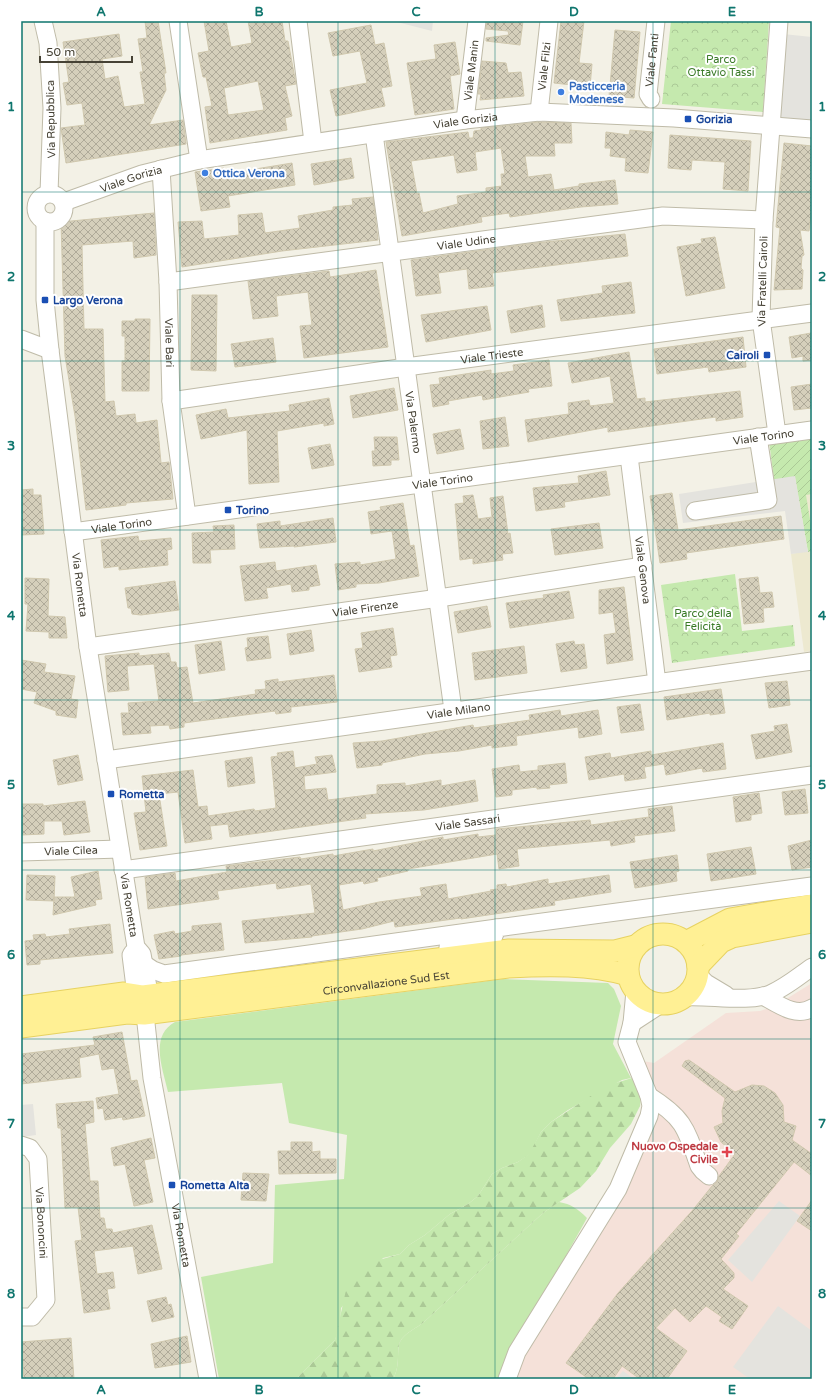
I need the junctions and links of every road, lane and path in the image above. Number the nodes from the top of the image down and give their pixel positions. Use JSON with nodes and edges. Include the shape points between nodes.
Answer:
{"nodes":[{"id":1,"x":43,"y":21,"type":"edge"},
{"id":2,"x":178,"y":21,"type":"edge"},
{"id":3,"x":298,"y":21,"type":"edge"},
{"id":4,"x":477,"y":21,"type":"edge"},
{"id":5,"x":549,"y":21,"type":"edge"},
{"id":6,"x":656,"y":21,"type":"edge"},
{"id":7,"x":779,"y":21,"type":"edge"},
{"id":8,"x":651,"y":99,"type":"junction"},
{"id":9,"x":539,"y":112,"type":"junction"},
{"id":10,"x":620,"y":116,"type":"junction"},
{"id":11,"x":681,"y":118,"type":"junction"},
{"id":12,"x":465,"y":120,"type":"junction"},
{"id":13,"x":771,"y":126,"type":"junction"},
{"id":14,"x":812,"y":129,"type":"edge"},
{"id":15,"x":374,"y":134,"type":"junction"},
{"id":16,"x":313,"y":142,"type":"junction"},
{"id":17,"x":199,"y":160,"type":"junction"},
{"id":18,"x":161,"y":169,"type":"junction"},
{"id":19,"x":56,"y":197,"type":"junction"},
{"id":20,"x":21,"y":208,"type":"edge"},
{"id":21,"x":41,"y":218,"type":"junction"},
{"id":22,"x":764,"y":220,"type":"junction"},
{"id":23,"x":391,"y":252,"type":"junction"},
{"id":24,"x":168,"y":282,"type":"junction"},
{"id":25,"x":812,"y":313,"type":"edge"},
{"id":26,"x":761,"y":319,"type":"junction"},
{"id":27,"x":21,"y":340,"type":"edge"},
{"id":28,"x":50,"y":350,"type":"junction"},
{"id":29,"x":406,"y":367,"type":"junction"},
{"id":30,"x":171,"y":401,"type":"junction"},
{"id":31,"x":812,"y":430,"type":"edge"},
{"id":32,"x":777,"y":434,"type":"junction"},
{"id":33,"x":758,"y":437,"type":"junction"},
{"id":34,"x":629,"y":456,"type":"junction"},
{"id":35,"x":422,"y":484,"type":"junction"},
{"id":36,"x":695,"y":511,"type":"dead end"},
{"id":37,"x":187,"y":516,"type":"junction"},
{"id":38,"x":74,"y":532,"type":"junction"},
{"id":39,"x":643,"y":566,"type":"junction"},
{"id":40,"x":439,"y":598,"type":"junction"},
{"id":41,"x":88,"y":647,"type":"junction"},
{"id":42,"x":812,"y":662,"type":"edge"},
{"id":43,"x":657,"y":683,"type":"junction"},
{"id":44,"x":453,"y":710,"type":"junction"},
{"id":45,"x":106,"y":760,"type":"junction"},
{"id":46,"x":812,"y":775,"type":"edge"},
{"id":47,"x":120,"y":849,"type":"junction"},
{"id":48,"x":21,"y":852,"type":"edge"},
{"id":49,"x":124,"y":870,"type":"junction"},
{"id":50,"x":812,"y":886,"type":"edge"},
{"id":51,"x":812,"y":905,"type":"edge"},
{"id":52,"x":812,"y":922,"type":"edge"},
{"id":53,"x":497,"y":928,"type":"junction"},
{"id":54,"x":686,"y":942,"type":"junction"},
{"id":55,"x":635,"y":946,"type":"junction"},
{"id":56,"x":136,"y":947,"type":"junction"},
{"id":57,"x":428,"y":955,"type":"junction"},
{"id":58,"x":144,"y":964,"type":"junction"},
{"id":59,"x":698,"y":971,"type":"junction"},
{"id":60,"x":808,"y":975,"type":"edge"},
{"id":61,"x":631,"y":983,"type":"junction"},
{"id":62,"x":112,"y":985,"type":"dead end"},
{"id":63,"x":763,"y":996,"type":"junction"},
{"id":64,"x":684,"y":997,"type":"junction"},
{"id":65,"x":730,"y":997,"type":"junction"},
{"id":66,"x":21,"y":998,"type":"edge"},
{"id":67,"x":145,"y":999,"type":"junction"},
{"id":68,"x":661,"y":1004,"type":"junction"},
{"id":69,"x":21,"y":1007,"type":"edge"},
{"id":70,"x":812,"y":1008,"type":"edge"},
{"id":71,"x":632,"y":1022,"type":"junction"},
{"id":72,"x":21,"y":1027,"type":"edge"},
{"id":73,"x":649,"y":1096,"type":"junction"},
{"id":74,"x":25,"y":1146,"type":"edge"},
{"id":75,"x":709,"y":1176,"type":"dead end"},
{"id":76,"x":21,"y":1317,"type":"edge"},
{"id":77,"x":208,"y":1379,"type":"edge"},
{"id":78,"x":507,"y":1379,"type":"edge"}],
"edges":[{"from":1,"to":19,"type":"street","name":"Via Repubblica","via":[[48,43]]},
{"from":2,"to":17,"type":"street"},
{"from":3,"to":16,"type":"street"},
{"from":4,"to":12,"type":"street","name":"Viale Manin"},
{"from":5,"to":9,"type":"street","name":"Viale Filzi"},
{"from":6,"to":8,"type":"street","name":"Viale Fanti","via":[[648,94]]},
{"from":7,"to":13,"type":"street","name":"Via Fratelli Cairoli"},
{"from":8,"to":10,"type":"street"},
{"from":8,"to":11,"type":"street"},
{"from":9,"to":10,"type":"street","name":"Viale Gorizia"},
{"from":9,"to":12,"type":"street","name":"Viale Gorizia"},
{"from":10,"to":11,"type":"street","name":"Viale Gorizia"},
{"from":11,"to":13,"type":"street","name":"Viale Gorizia"},
{"from":12,"to":15,"type":"street","name":"Viale Gorizia"},
{"from":13,"to":14,"type":"street","name":"Viale Gorizia"},
{"from":13,"to":22,"type":"street","name":"Via Fratelli Cairoli"},
{"from":15,"to":16,"type":"street","name":"Viale Gorizia"},
{"from":15,"to":23,"type":"street","name":"Via Palermo"},
{"from":16,"to":17,"type":"street","name":"Viale Gorizia"},
{"from":17,"to":18,"type":"street","name":"Viale Gorizia"},
{"from":18,"to":19,"type":"street","name":"Viale Gorizia"},
{"from":18,"to":24,"type":"street","name":"Viale Bari"},
{"from":19,"to":21,"type":"street","via":[[42,196],[38,200],[36,206]]},
{"from":19,"to":21,"type":"street","via":[[64,211],[61,218],[53,222]]},
{"from":20,"to":21,"type":"street"},
{"from":21,"to":28,"type":"street","name":"Via Rometta"},
{"from":22,"to":23,"type":"street","name":"Viale Udine","via":[[663,216]]},
{"from":22,"to":26,"type":"street","name":"Via Fratelli Cairoli"},
{"from":23,"to":24,"type":"street","name":"Viale Udine"},
{"from":23,"to":29,"type":"street","name":"Via Palermo"},
{"from":24,"to":30,"type":"street","name":"Viale Bari"},
{"from":25,"to":26,"type":"street","name":"Viale Trieste"},
{"from":26,"to":29,"type":"street","name":"Viale Trieste"},
{"from":26,"to":32,"type":"street","name":"Via Fratelli Cairoli"},
{"from":27,"to":28,"type":"street"},
{"from":28,"to":38,"type":"street","name":"Via Rometta"},
{"from":29,"to":30,"type":"street","name":"Viale Trieste"},
{"from":29,"to":35,"type":"street","name":"Via Palermo"},
{"from":30,"to":37,"type":"street","name":"Viale Bari"},
{"from":31,"to":32,"type":"street","name":"Viale Torino"},
{"from":32,"to":33,"type":"street","name":"Viale Torino"},
{"from":33,"to":34,"type":"street","name":"Viale Torino"},
{"from":33,"to":36,"type":"street","via":[[768,500]]},
{"from":34,"to":35,"type":"street","name":"Viale Torino"},
{"from":34,"to":39,"type":"street","name":"Viale Genova"},
{"from":35,"to":37,"type":"street","name":"Viale Torino"},
{"from":35,"to":40,"type":"street","name":"Via Palermo"},
{"from":37,"to":38,"type":"street","name":"Viale Torino"},
{"from":38,"to":41,"type":"street","name":"Via Rometta"},
{"from":39,"to":40,"type":"street","name":"Viale Firenze"},
{"from":39,"to":43,"type":"street","name":"Viale Genova"},
{"from":40,"to":41,"type":"street","name":"Viale Firenze"},
{"from":40,"to":44,"type":"street","name":"Via Palermo"},
{"from":41,"to":45,"type":"street","name":"Via Rometta"},
{"from":42,"to":43,"type":"street","name":"Viale Milano"},
{"from":43,"to":44,"type":"street","name":"Viale Milano"},
{"from":44,"to":45,"type":"street","name":"Viale Milano"},
{"from":45,"to":47,"type":"street","name":"Via Rometta"},
{"from":46,"to":49,"type":"street","name":"Viale Sassari"},
{"from":47,"to":48,"type":"street","name":"Viale Cilea"},
{"from":47,"to":49,"type":"street","name":"Via Rometta"},
{"from":49,"to":56,"type":"street","name":"Via Rometta"},
{"from":50,"to":53,"type":"street"},
{"from":51,"to":54,"type":"main road","via":[[730,919]]},
{"from":52,"to":59,"type":"main road","via":[[732,937],[721,942]]},
{"from":53,"to":57,"type":"street","via":[[492,941]]},
{"from":53,"to":58,"type":"street","via":[[164,974]]},
{"from":54,"to":55,"type":"main road","name":"Circonvallazione Sud Est","via":[[674,935],[660,933],[646,938]]},
{"from":54,"to":59,"type":"main road","via":[[694,953]]},
{"from":55,"to":57,"type":"main road","name":"Circonvallazione Sud Est","via":[[614,951],[543,949]]},
{"from":55,"to":61,"type":"main road","via":[[630,955]]},
{"from":56,"to":58,"type":"street","name":"Via Rometta","via":[[142,954]]},
{"from":56,"to":67,"type":"street","name":"Via Rometta","via":[[131,955],[135,987]]},
{"from":57,"to":67,"type":"main road","name":"Circonvallazione Sud Est"},
{"from":58,"to":67,"type":"street","name":"Via Rometta"},
{"from":59,"to":64,"type":"main road","via":[[695,984]]},
{"from":59,"to":65,"type":"street","via":[[715,990]]},
{"from":60,"to":63,"type":"street"},
{"from":61,"to":67,"type":"main road","name":"Circonvallazione Sud Est","via":[[605,969],[541,965]]},
{"from":61,"to":68,"type":"main road","name":"Circonvallazione Sud Est","via":[[646,1000]]},
{"from":61,"to":71,"type":"street"},
{"from":62,"to":66,"type":"street"},
{"from":63,"to":65,"type":"street","via":[[750,999]]},
{"from":63,"to":70,"type":"street","via":[[793,1011],[806,1011]]},
{"from":64,"to":65,"type":"street"},
{"from":64,"to":68,"type":"main road","via":[[669,1004]]},
{"from":67,"to":69,"type":"main road","via":[[124,993]]},
{"from":67,"to":72,"type":"main road","via":[[127,1013]]},
{"from":67,"to":77,"type":"street","name":"Via Rometta","via":[[152,1078]]},
{"from":68,"to":71,"type":"street"},
{"from":71,"to":73,"type":"street","via":[[627,1042]]},
{"from":73,"to":75,"type":"street","via":[[683,1124],[699,1166]]},
{"from":73,"to":78,"type":"street","via":[[649,1116],[618,1189],[517,1352]]},
{"from":74,"to":76,"type":"street","name":"Via Bononcini","via":[[38,1159],[46,1300],[32,1317]]}]}
